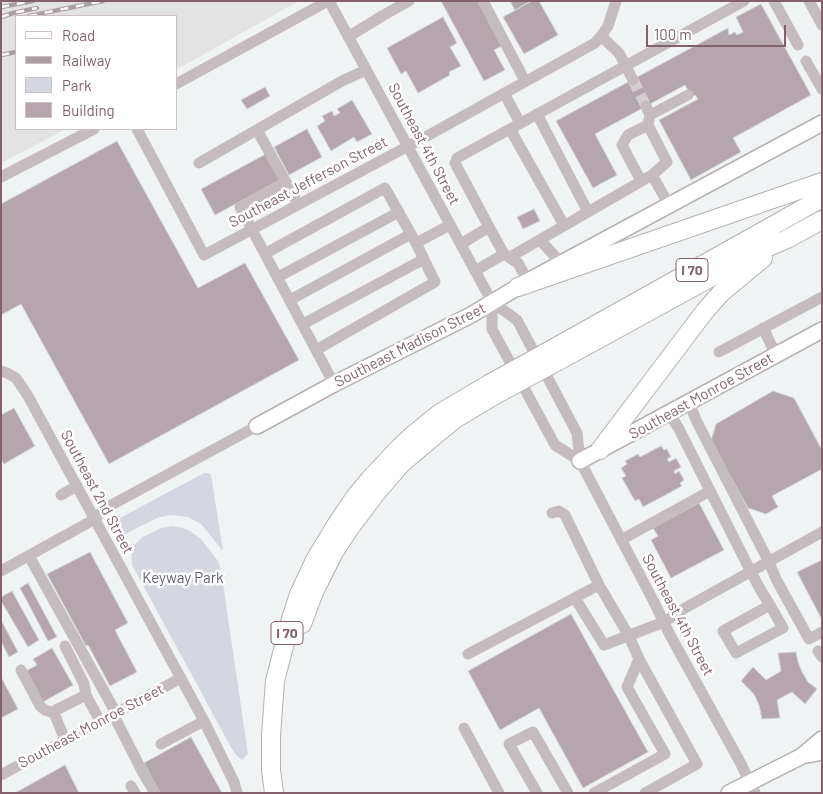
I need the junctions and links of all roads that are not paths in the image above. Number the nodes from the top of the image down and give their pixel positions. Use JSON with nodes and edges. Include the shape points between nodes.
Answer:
{"nodes":[{"id":1,"x":328,"y":1,"type":"edge"},
{"id":2,"x":409,"y":1,"type":"edge"},
{"id":3,"x":483,"y":1,"type":"edge"},
{"id":4,"x":616,"y":1,"type":"edge"},
{"id":5,"x":744,"y":1,"type":"edge"},
{"id":6,"x":774,"y":1,"type":"edge"},
{"id":7,"x":809,"y":1,"type":"edge"},
{"id":8,"x":822,"y":25,"type":"edge"},
{"id":9,"x":348,"y":37,"type":"junction"},
{"id":10,"x":598,"y":39,"type":"junction"},
{"id":11,"x":798,"y":45,"type":"dead end"},
{"id":12,"x":806,"y":61,"type":"dead end"},
{"id":13,"x":626,"y":66,"type":"junction"},
{"id":14,"x":366,"y":70,"type":"junction"},
{"id":15,"x":633,"y":80,"type":"tunnel mouth"},
{"id":16,"x":525,"y":81,"type":"junction"},
{"id":17,"x":178,"y":83,"type":"edge"},
{"id":18,"x":822,"y":89,"type":"edge"},
{"id":19,"x":504,"y":93,"type":"junction"},
{"id":20,"x":688,"y":95,"type":"dead end"},
{"id":21,"x":537,"y":114,"type":"junction"},
{"id":22,"x":648,"y":116,"type":"junction"},
{"id":23,"x":822,"y":123,"type":"edge"},
{"id":24,"x":515,"y":126,"type":"junction"},
{"id":25,"x":92,"y":130,"type":"edge"},
{"id":26,"x":139,"y":130,"type":"edge"},
{"id":27,"x":257,"y":130,"type":"junction"},
{"id":28,"x":408,"y":146,"type":"junction"},
{"id":29,"x":199,"y":164,"type":"dead end"},
{"id":30,"x":652,"y":175,"type":"junction"},
{"id":31,"x":1,"y":177,"type":"edge"},
{"id":32,"x":641,"y":181,"type":"junction"},
{"id":33,"x":286,"y":182,"type":"junction"},
{"id":34,"x":822,"y":182,"type":"edge"},
{"id":35,"x":822,"y":198,"type":"edge"},
{"id":36,"x":298,"y":204,"type":"junction"},
{"id":37,"x":668,"y":205,"type":"junction"},
{"id":38,"x":399,"y":212,"type":"junction"},
{"id":39,"x":588,"y":212,"type":"junction"},
{"id":40,"x":822,"y":220,"type":"edge"},
{"id":41,"x":450,"y":225,"type":"junction"},
{"id":42,"x":564,"y":225,"type":"junction"},
{"id":43,"x":489,"y":227,"type":"junction"},
{"id":44,"x":252,"y":228,"type":"junction"},
{"id":45,"x":414,"y":239,"type":"junction"},
{"id":46,"x":787,"y":239,"type":"junction"},
{"id":47,"x":540,"y":240,"type":"junction"},
{"id":48,"x":460,"y":244,"type":"junction"},
{"id":49,"x":266,"y":253,"type":"junction"},
{"id":50,"x":507,"y":256,"type":"junction"},
{"id":51,"x":424,"y":259,"type":"junction"},
{"id":52,"x":561,"y":263,"type":"junction"},
{"id":53,"x":476,"y":271,"type":"junction"},
{"id":54,"x":278,"y":277,"type":"junction"},
{"id":55,"x":523,"y":284,"type":"junction"},
{"id":56,"x":822,"y":297,"type":"edge"},
{"id":57,"x":290,"y":300,"type":"junction"},
{"id":58,"x":492,"y":302,"type":"junction"},
{"id":59,"x":303,"y":324,"type":"junction"},
{"id":60,"x":763,"y":328,"type":"junction"},
{"id":61,"x":822,"y":330,"type":"edge"},
{"id":62,"x":567,"y":348,"type":"junction"},
{"id":63,"x":316,"y":350,"type":"junction"},
{"id":64,"x":719,"y":352,"type":"dead end"},
{"id":65,"x":776,"y":354,"type":"junction"},
{"id":66,"x":3,"y":371,"type":"edge"},
{"id":67,"x":334,"y":384,"type":"junction"},
{"id":68,"x":688,"y":402,"type":"junction"},
{"id":69,"x":669,"y":413,"type":"junction"},
{"id":70,"x":257,"y":426,"type":"joint"},
{"id":71,"x":600,"y":450,"type":"junction"},
{"id":72,"x":580,"y":462,"type":"junction"},
{"id":73,"x":77,"y":486,"type":"junction"},
{"id":74,"x":710,"y":491,"type":"junction"},
{"id":75,"x":61,"y":495,"type":"dead end"},
{"id":76,"x":552,"y":514,"type":"dead end"},
{"id":77,"x":95,"y":520,"type":"junction"},
{"id":78,"x":822,"y":532,"type":"edge"},
{"id":79,"x":622,"y":540,"type":"junction"},
{"id":80,"x":29,"y":556,"type":"junction"},
{"id":81,"x":769,"y":562,"type":"junction"},
{"id":82,"x":1,"y":570,"type":"edge"},
{"id":83,"x":751,"y":572,"type":"junction"},
{"id":84,"x":599,"y":585,"type":"junction"},
{"id":85,"x":575,"y":598,"type":"junction"},
{"id":86,"x":770,"y":605,"type":"junction"},
{"id":87,"x":664,"y":622,"type":"junction"},
{"id":88,"x":822,"y":632,"type":"edge"},
{"id":89,"x":629,"y":636,"type":"junction"},
{"id":90,"x":65,"y":646,"type":"dead end"},
{"id":91,"x":468,"y":654,"type":"dead end"},
{"id":92,"x":639,"y":659,"type":"junction"},
{"id":93,"x":21,"y":670,"type":"dead end"},
{"id":94,"x":181,"y":678,"type":"junction"},
{"id":95,"x":86,"y":695,"type":"junction"},
{"id":96,"x":54,"y":713,"type":"junction"},
{"id":97,"x":115,"y":714,"type":"junction"},
{"id":98,"x":100,"y":721,"type":"junction"},
{"id":99,"x":204,"y":721,"type":"junction"},
{"id":100,"x":464,"y":728,"type":"dead end"},
{"id":101,"x":276,"y":734,"type":"junction"},
{"id":102,"x":822,"y":739,"type":"edge"},
{"id":103,"x":65,"y":740,"type":"junction"},
{"id":104,"x":162,"y":744,"type":"dead end"},
{"id":105,"x":675,"y":749,"type":"junction"},
{"id":106,"x":822,"y":752,"type":"edge"},
{"id":107,"x":802,"y":756,"type":"junction"},
{"id":108,"x":1,"y":775,"type":"edge"},
{"id":109,"x":753,"y":788,"type":"edge"},
{"id":110,"x":155,"y":793,"type":"edge"},
{"id":111,"x":237,"y":793,"type":"edge"},
{"id":112,"x":274,"y":793,"type":"edge"},
{"id":113,"x":283,"y":793,"type":"edge"},
{"id":114,"x":499,"y":793,"type":"edge"},
{"id":115,"x":536,"y":793,"type":"edge"},
{"id":116,"x":568,"y":793,"type":"edge"},
{"id":117,"x":594,"y":793,"type":"edge"},
{"id":118,"x":645,"y":793,"type":"edge"},
{"id":119,"x":729,"y":793,"type":"edge"}],
"edges":[{"from":1,"to":9,"type":"street","name":"Southeast 4th Street"},
{"from":1,"to":17,"type":"street"},
{"from":2,"to":9,"type":"street"},
{"from":3,"to":16,"type":"street"},
{"from":4,"to":10,"type":"street","via":[[608,26]]},
{"from":5,"to":13,"type":"street"},
{"from":6,"to":11,"type":"street"},
{"from":7,"to":8,"type":"street"},
{"from":9,"to":14,"type":"street","name":"Southeast 4th Street"},
{"from":10,"to":13,"type":"street","via":[[619,53]]},
{"from":10,"to":16,"type":"street","name":"Southeast Jefferson Street"},
{"from":12,"to":18,"type":"street"},
{"from":13,"to":15,"type":"street"},
{"from":13,"to":21,"type":"street"},
{"from":14,"to":27,"type":"street"},
{"from":14,"to":28,"type":"street","name":"Southeast 4th Street"},
{"from":16,"to":19,"type":"street","name":"Southeast Jefferson Street"},
{"from":19,"to":24,"type":"street"},
{"from":19,"to":28,"type":"street","name":"Southeast Jefferson Street"},
{"from":20,"to":22,"type":"street"},
{"from":21,"to":24,"type":"street"},
{"from":21,"to":39,"type":"street"},
{"from":22,"to":30,"type":"street","via":[[667,162]]},
{"from":22,"to":32,"type":"street","via":[[622,145]]},
{"from":23,"to":37,"type":"main road","name":"Southeast Madison Street"},
{"from":24,"to":42,"type":"street"},
{"from":24,"to":43,"type":"street","via":[[460,156],[455,163]]},
{"from":25,"to":31,"type":"street"},
{"from":26,"to":44,"type":"street","name":"Southeast Jefferson Street","via":[[204,255]]},
{"from":27,"to":29,"type":"street"},
{"from":27,"to":33,"type":"street"},
{"from":28,"to":36,"type":"street","name":"Southeast Jefferson Street"},
{"from":28,"to":41,"type":"street","name":"Southeast 4th Street"},
{"from":30,"to":32,"type":"street"},
{"from":30,"to":37,"type":"street"},
{"from":32,"to":39,"type":"street"},
{"from":33,"to":36,"type":"street"},
{"from":33,"to":44,"type":"street","via":[[240,207]]},
{"from":34,"to":55,"type":"highway"},
{"from":35,"to":62,"type":"highway","number":"I 70"},
{"from":36,"to":44,"type":"street","name":"Southeast Jefferson Street"},
{"from":37,"to":52,"type":"main road","name":"Southeast Madison Street"},
{"from":38,"to":45,"type":"street"},
{"from":38,"to":49,"type":"street","via":[[385,188]]},
{"from":38,"to":54,"type":"street"},
{"from":39,"to":42,"type":"street"},
{"from":40,"to":46,"type":"highway","number":"I 70"},
{"from":41,"to":45,"type":"street"},
{"from":41,"to":48,"type":"street","name":"Southeast 4th Street"},
{"from":42,"to":47,"type":"street"},
{"from":43,"to":48,"type":"street"},
{"from":43,"to":50,"type":"street"},
{"from":44,"to":49,"type":"street"},
{"from":45,"to":51,"type":"street"},
{"from":45,"to":57,"type":"street"},
{"from":46,"to":62,"type":"highway","number":"I 70"},
{"from":46,"to":71,"type":"highway","via":[[721,293],[705,311]]},
{"from":47,"to":50,"type":"street"},
{"from":47,"to":52,"type":"street"},
{"from":48,"to":53,"type":"street","name":"Southeast 4th Street"},
{"from":49,"to":54,"type":"street"},
{"from":50,"to":53,"type":"street"},
{"from":50,"to":55,"type":"street","via":[[518,263]]},
{"from":51,"to":59,"type":"street"},
{"from":51,"to":63,"type":"street","via":[[435,282]]},
{"from":52,"to":55,"type":"main road","name":"Southeast Madison Street"},
{"from":53,"to":58,"type":"street","name":"Southeast 4th Street"},
{"from":54,"to":57,"type":"street"},
{"from":55,"to":58,"type":"main road","name":"Southeast Madison Street"},
{"from":56,"to":60,"type":"street"},
{"from":57,"to":59,"type":"street"},
{"from":58,"to":67,"type":"main road","name":"Southeast Madison Street"},
{"from":58,"to":72,"type":"street","name":"Southeast 4th Street","via":[[517,320],[577,433]]},
{"from":58,"to":72,"type":"street","name":"Southeast 4th Street","via":[[492,328],[555,445]]},
{"from":59,"to":63,"type":"street"},
{"from":60,"to":64,"type":"street"},
{"from":60,"to":65,"type":"street"},
{"from":61,"to":65,"type":"main road","name":"Southeast Monroe Street"},
{"from":62,"to":101,"type":"highway","number":"I 70","bridge":true,"via":[[492,389],[402,464],[355,497],[331,545],[315,560],[299,594],[275,681]]},
{"from":63,"to":67,"type":"street"},
{"from":65,"to":68,"type":"main road","name":"Southeast Monroe Street"},
{"from":66,"to":73,"type":"street","name":"Southeast 2nd Street","via":[[21,384]]},
{"from":67,"to":70,"type":"main road","name":"Southeast Madison Street"},
{"from":68,"to":69,"type":"main road","name":"Southeast Monroe Street"},
{"from":68,"to":81,"type":"street"},
{"from":69,"to":71,"type":"main road","name":"Southeast Monroe Street"},
{"from":69,"to":74,"type":"street"},
{"from":70,"to":77,"type":"street","name":"Southeast Madison Street","via":[[104,509]]},
{"from":71,"to":72,"type":"main road","name":"Southeast Monroe Street"},
{"from":72,"to":79,"type":"street","name":"Southeast 4th Street"},
{"from":73,"to":75,"type":"street"},
{"from":73,"to":77,"type":"street","name":"Southeast 2nd Street"},
{"from":74,"to":79,"type":"street"},
{"from":74,"to":83,"type":"street"},
{"from":76,"to":84,"type":"street","via":[[559,511],[565,515]]},
{"from":77,"to":80,"type":"street","name":"Southeast Madison Street"},
{"from":77,"to":94,"type":"street","name":"Southeast 2nd Street"},
{"from":78,"to":81,"type":"street"},
{"from":79,"to":87,"type":"street","name":"Southeast 4th Street"},
{"from":80,"to":82,"type":"street","name":"Southeast Madison Street"},
{"from":80,"to":97,"type":"street"},
{"from":81,"to":83,"type":"street"},
{"from":81,"to":88,"type":"street","via":[[809,639]]},
{"from":83,"to":86,"type":"street"},
{"from":83,"to":87,"type":"street"},
{"from":84,"to":85,"type":"street"},
{"from":84,"to":89,"type":"street"},
{"from":85,"to":89,"type":"street","via":[[604,645]]},
{"from":85,"to":91,"type":"street"},
{"from":86,"to":86,"type":"street","via":[[783,628],[736,653],[723,631]]},
{"from":87,"to":89,"type":"street"},
{"from":87,"to":109,"type":"street","name":"Southeast 4th Street"},
{"from":89,"to":92,"type":"street"},
{"from":90,"to":95,"type":"street"},
{"from":92,"to":105,"type":"street"},
{"from":92,"to":105,"type":"street","via":[[627,687]]},
{"from":93,"to":96,"type":"street","via":[[40,706]]},
{"from":94,"to":97,"type":"street","name":"Southeast Monroe Street"},
{"from":94,"to":99,"type":"street","name":"Southeast 2nd Street"},
{"from":95,"to":96,"type":"street"},
{"from":95,"to":98,"type":"street"},
{"from":96,"to":103,"type":"street"},
{"from":97,"to":98,"type":"street","name":"Southeast Monroe Street"},
{"from":97,"to":110,"type":"street"},
{"from":98,"to":103,"type":"street","name":"Southeast Monroe Street"},
{"from":99,"to":104,"type":"street"},
{"from":99,"to":111,"type":"street","name":"Southeast 2nd Street"},
{"from":100,"to":114,"type":"street"},
{"from":101,"to":112,"type":"highway","number":"I 70","via":[[271,770]]},
{"from":101,"to":113,"type":"highway","number":"I 70"},
{"from":102,"to":107,"type":"main road"},
{"from":103,"to":108,"type":"street","name":"Southeast Monroe Street"},
{"from":105,"to":117,"type":"street"},
{"from":105,"to":118,"type":"street","via":[[697,764]]},
{"from":106,"to":107,"type":"main road"},
{"from":107,"to":109,"type":"main road"},
{"from":109,"to":119,"type":"main road"},
{"from":115,"to":116,"type":"street","via":[[509,744],[532,732]]}]}
